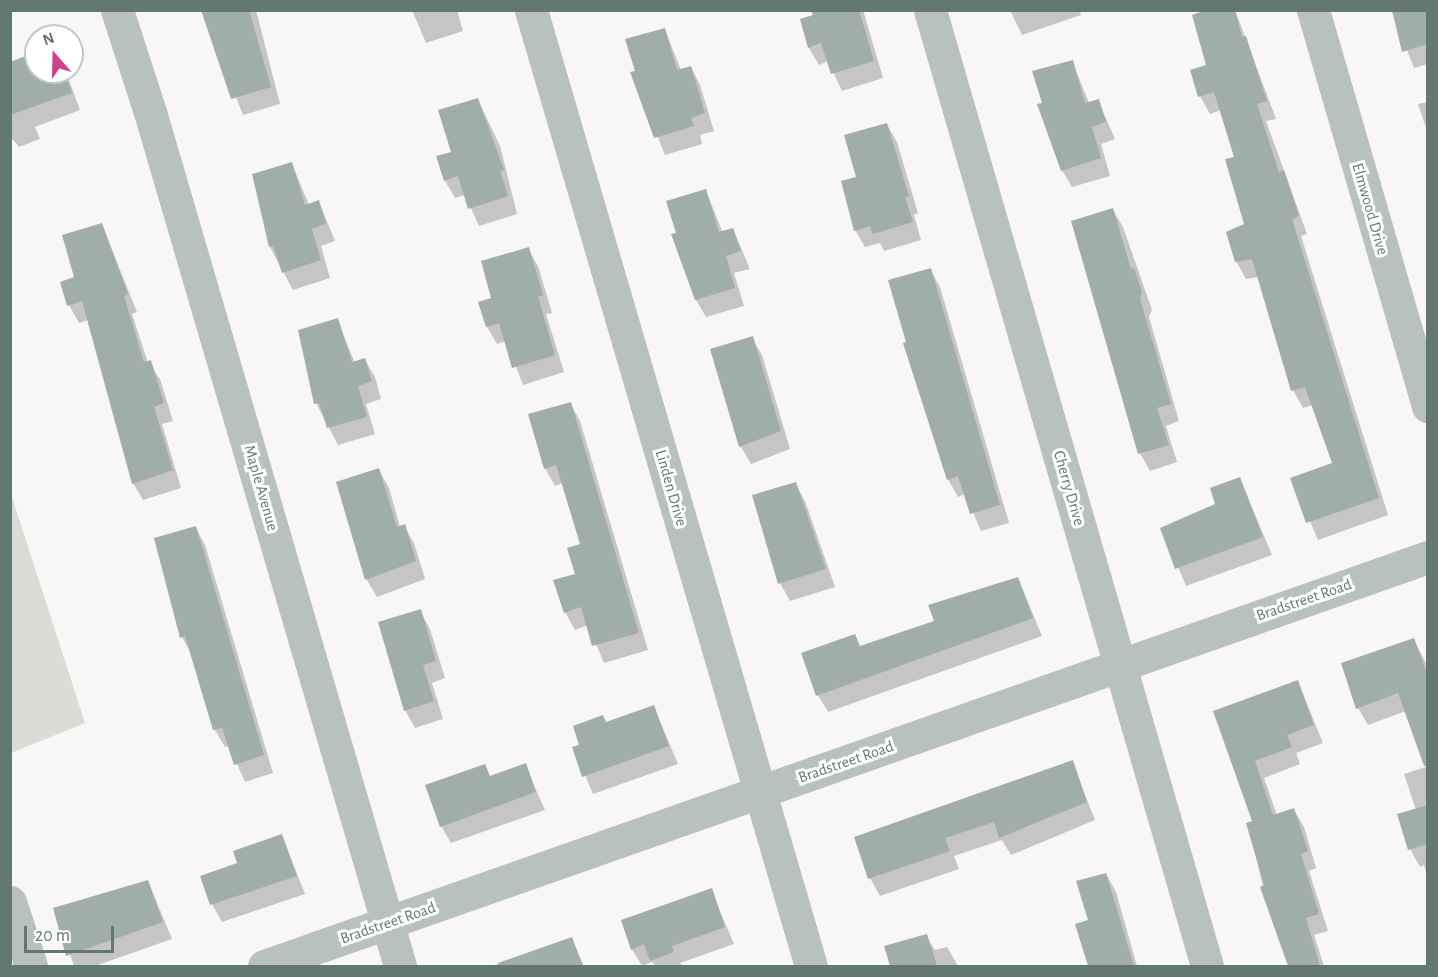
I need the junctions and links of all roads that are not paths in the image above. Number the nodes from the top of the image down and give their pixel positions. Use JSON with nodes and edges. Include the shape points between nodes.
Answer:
{"nodes":[{"id":1,"x":117,"y":10,"type":"edge"},
{"id":2,"x":531,"y":10,"type":"edge"},
{"id":3,"x":930,"y":10,"type":"edge"},
{"id":4,"x":1313,"y":10,"type":"edge"},
{"id":5,"x":1428,"y":407,"type":"edge"},
{"id":6,"x":1428,"y":557,"type":"edge"},
{"id":7,"x":1120,"y":667,"type":"junction"},
{"id":8,"x":760,"y":792,"type":"junction"},
{"id":9,"x":10,"y":902,"type":"edge"},
{"id":10,"x":387,"y":923,"type":"junction"},
{"id":11,"x":31,"y":966,"type":"edge"},
{"id":12,"x":264,"y":966,"type":"edge"},
{"id":13,"x":400,"y":966,"type":"edge"},
{"id":14,"x":810,"y":966,"type":"edge"},
{"id":15,"x":1207,"y":966,"type":"edge"}],
"edges":[{"from":1,"to":10,"type":"street","name":"Maple Avenue"},
{"from":2,"to":8,"type":"street","name":"Linden Drive"},
{"from":3,"to":7,"type":"street","name":"Cherry Drive"},
{"from":4,"to":5,"type":"street","name":"Elmwood Drive"},
{"from":6,"to":7,"type":"street","name":"Bradstreet Road"},
{"from":7,"to":8,"type":"street","name":"Bradstreet Road"},
{"from":7,"to":15,"type":"street","name":"Cherry Drive"},
{"from":8,"to":10,"type":"street","name":"Bradstreet Road"},
{"from":8,"to":14,"type":"street","name":"Linden Drive"},
{"from":9,"to":11,"type":"street"},
{"from":10,"to":12,"type":"street","name":"Bradstreet Road"},
{"from":10,"to":13,"type":"street","name":"Maple Avenue"}]}
